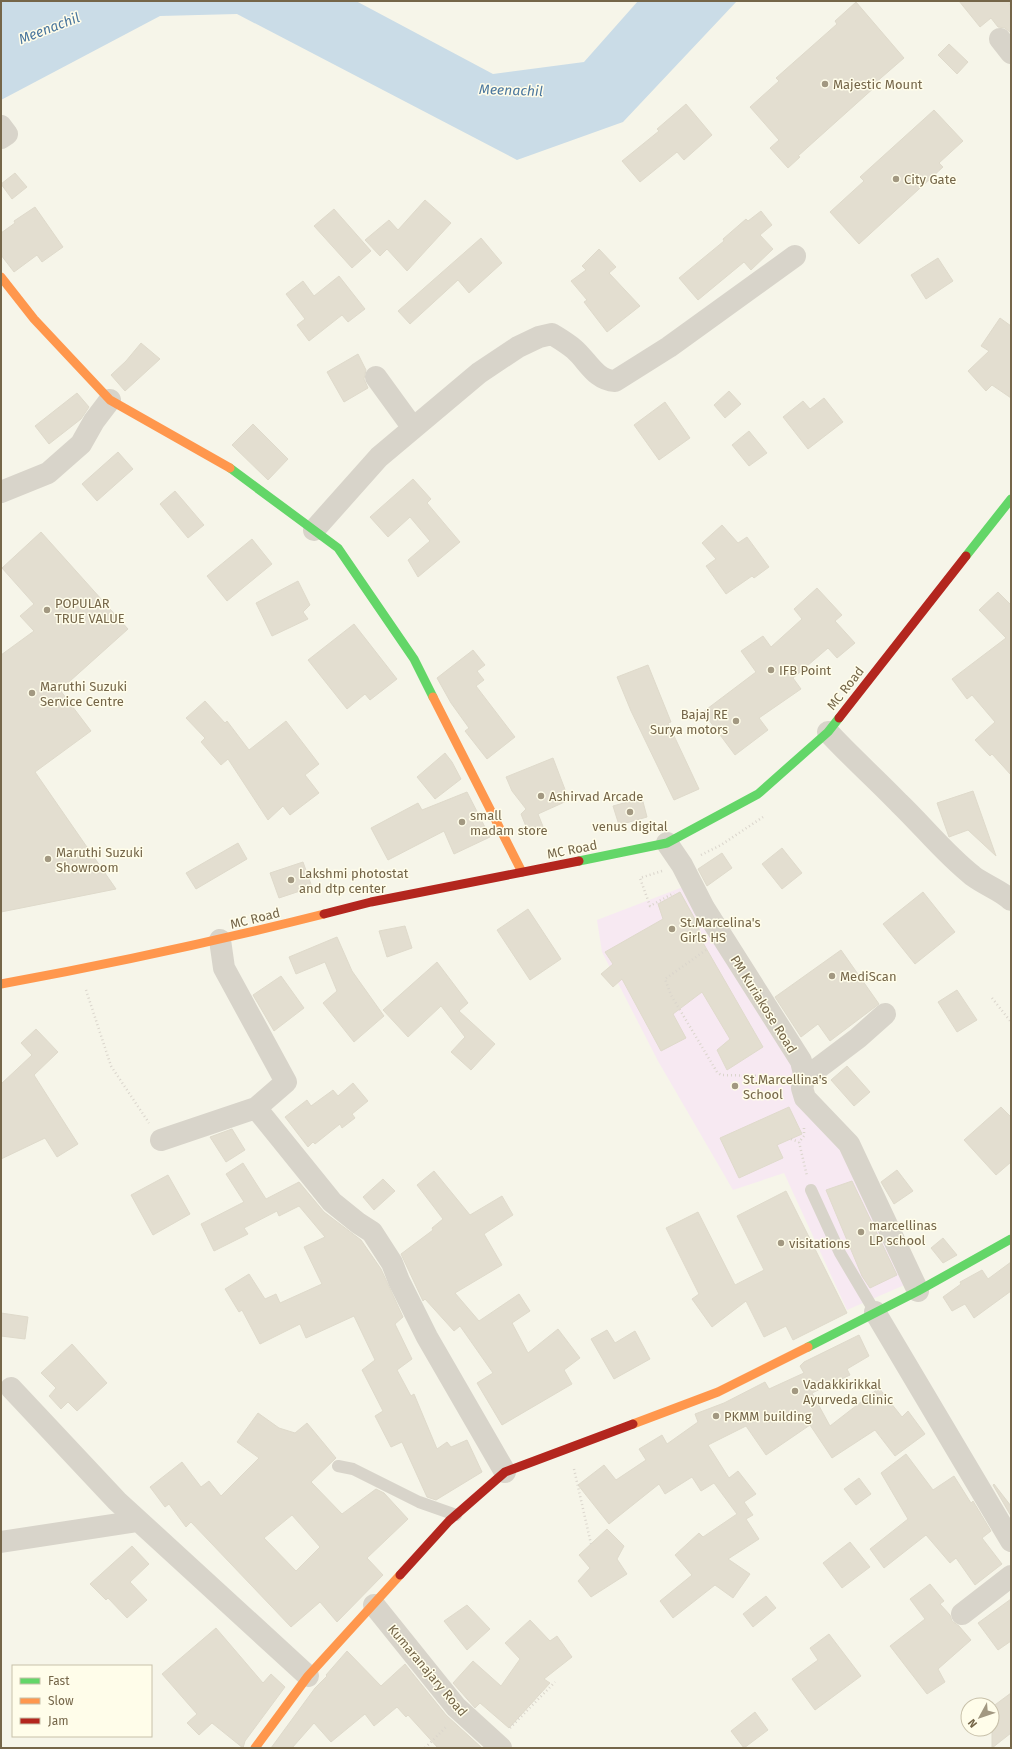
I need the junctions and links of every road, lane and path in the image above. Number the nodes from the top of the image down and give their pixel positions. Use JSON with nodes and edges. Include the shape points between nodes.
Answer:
{"nodes":[{"id":1,"x":1,"y":126,"type":"edge"},
{"id":2,"x":1,"y":138,"type":"edge"},
{"id":3,"x":795,"y":256,"type":"dead end"},
{"id":4,"x":1,"y":277,"type":"edge"},
{"id":5,"x":376,"y":378,"type":"dead end"},
{"id":6,"x":110,"y":400,"type":"junction"},
{"id":7,"x":413,"y":428,"type":"junction"},
{"id":8,"x":1,"y":492,"type":"edge"},
{"id":9,"x":1011,"y":499,"type":"edge"},
{"id":10,"x":314,"y":530,"type":"junction"},
{"id":11,"x":828,"y":732,"type":"junction"},
{"id":12,"x":667,"y":843,"type":"junction"},
{"id":13,"x":522,"y":872,"type":"junction"},
{"id":14,"x":640,"y":878,"type":"dead end"},
{"id":15,"x":681,"y":890,"type":"dead end"},
{"id":16,"x":1011,"y":900,"type":"edge"},
{"id":17,"x":220,"y":940,"type":"junction"},
{"id":18,"x":712,"y":947,"type":"dead end"},
{"id":19,"x":79,"y":970,"type":"junction"},
{"id":20,"x":1,"y":984,"type":"edge"},
{"id":21,"x":992,"y":998,"type":"dead end"},
{"id":22,"x":885,"y":1014,"type":"dead end"},
{"id":23,"x":1011,"y":1022,"type":"edge"},
{"id":24,"x":796,"y":1083,"type":"junction"},
{"id":25,"x":256,"y":1108,"type":"junction"},
{"id":26,"x":805,"y":1130,"type":"dead end"},
{"id":27,"x":791,"y":1139,"type":"dead end"},
{"id":28,"x":161,"y":1140,"type":"joint"},
{"id":29,"x":800,"y":1142,"type":"junction"},
{"id":30,"x":805,"y":1169,"type":"dead end"},
{"id":31,"x":811,"y":1190,"type":"dead end"},
{"id":32,"x":1011,"y":1239,"type":"edge"},
{"id":33,"x":918,"y":1291,"type":"junction"},
{"id":34,"x":875,"y":1312,"type":"junction"},
{"id":35,"x":11,"y":1388,"type":"dead end"},
{"id":36,"x":569,"y":1449,"type":"junction"},
{"id":37,"x":338,"y":1466,"type":"dead end"},
{"id":38,"x":505,"y":1472,"type":"junction"},
{"id":39,"x":456,"y":1515,"type":"junction"},
{"id":40,"x":138,"y":1521,"type":"junction"},
{"id":41,"x":1011,"y":1541,"type":"edge"},
{"id":42,"x":1,"y":1542,"type":"edge"},
{"id":43,"x":591,"y":1544,"type":"dead end"},
{"id":44,"x":1011,"y":1576,"type":"edge"},
{"id":45,"x":374,"y":1605,"type":"junction"},
{"id":46,"x":962,"y":1614,"type":"dead end"},
{"id":47,"x":308,"y":1676,"type":"junction"},
{"id":48,"x":555,"y":1682,"type":"dead end"},
{"id":49,"x":461,"y":1711,"type":"junction"},
{"id":50,"x":498,"y":1745,"type":"edge"},
{"id":51,"x":255,"y":1748,"type":"edge"},
{"id":52,"x":425,"y":1748,"type":"edge"}],
"edges":[{"from":1,"to":2,"type":"street","via":[[7,134]]},
{"from":3,"to":7,"type":"street","via":[[669,347],[615,381],[606,381],[575,349],[552,334],[539,337],[518,347],[479,373]]},
{"from":4,"to":6,"type":"street","via":[[34,319]]},
{"from":5,"to":7,"type":"street"},
{"from":6,"to":8,"type":"street","via":[[94,420],[81,444],[48,473]]},
{"from":6,"to":10,"type":"street","via":[[228,466]]},
{"from":7,"to":10,"type":"street","via":[[379,457]]},
{"from":9,"to":11,"type":"street","name":"MC Road"},
{"from":10,"to":13,"type":"street","via":[[338,548],[414,659]]},
{"from":11,"to":12,"type":"street","name":"MC Road","via":[[758,794]]},
{"from":11,"to":16,"type":"street","via":[[935,842],[974,876]]},
{"from":12,"to":13,"type":"street","name":"MC Road"},
{"from":12,"to":24,"type":"street","name":"PM Kuriakose Road","via":[[682,865],[704,908],[801,1061]]},
{"from":13,"to":17,"type":"street","name":"MC Road","via":[[371,902]]},
{"from":14,"to":15,"type":"path","via":[[650,906]]},
{"from":17,"to":19,"type":"street","name":"MC Road"},
{"from":17,"to":25,"type":"street","via":[[224,968],[286,1082]]},
{"from":18,"to":24,"type":"path","via":[[665,979],[671,995],[717,1072],[721,1075],[770,1078]]},
{"from":19,"to":20,"type":"street","name":"MC Road"},
{"from":19,"to":28,"type":"path","via":[[111,1066]]},
{"from":21,"to":23,"type":"path"},
{"from":22,"to":24,"type":"street","via":[[858,1038]]},
{"from":24,"to":33,"type":"street","name":"PM Kuriakose Road","via":[[802,1088],[805,1098],[849,1144]]},
{"from":25,"to":28,"type":"street"},
{"from":25,"to":38,"type":"street","via":[[332,1202],[372,1232],[392,1263],[427,1337]]},
{"from":26,"to":29,"type":"path"},
{"from":27,"to":29,"type":"path"},
{"from":29,"to":30,"type":"path"},
{"from":31,"to":34,"type":"lane","via":[[840,1252]]},
{"from":32,"to":33,"type":"street"},
{"from":33,"to":34,"type":"street"},
{"from":34,"to":36,"type":"street","via":[[718,1392]]},
{"from":34,"to":41,"type":"street"},
{"from":35,"to":40,"type":"street"},
{"from":36,"to":38,"type":"street"},
{"from":36,"to":43,"type":"path"},
{"from":37,"to":39,"type":"lane","via":[[353,1470],[419,1502]]},
{"from":38,"to":39,"type":"street"},
{"from":39,"to":45,"type":"street"},
{"from":40,"to":42,"type":"street"},
{"from":40,"to":47,"type":"street"},
{"from":44,"to":46,"type":"street"},
{"from":45,"to":47,"type":"street"},
{"from":45,"to":49,"type":"street","name":"Kumaranajary Road"},
{"from":47,"to":51,"type":"street"},
{"from":48,"to":50,"type":"path"},
{"from":49,"to":50,"type":"street","name":"Kumaranajary Road"},
{"from":49,"to":52,"type":"path"}]}
